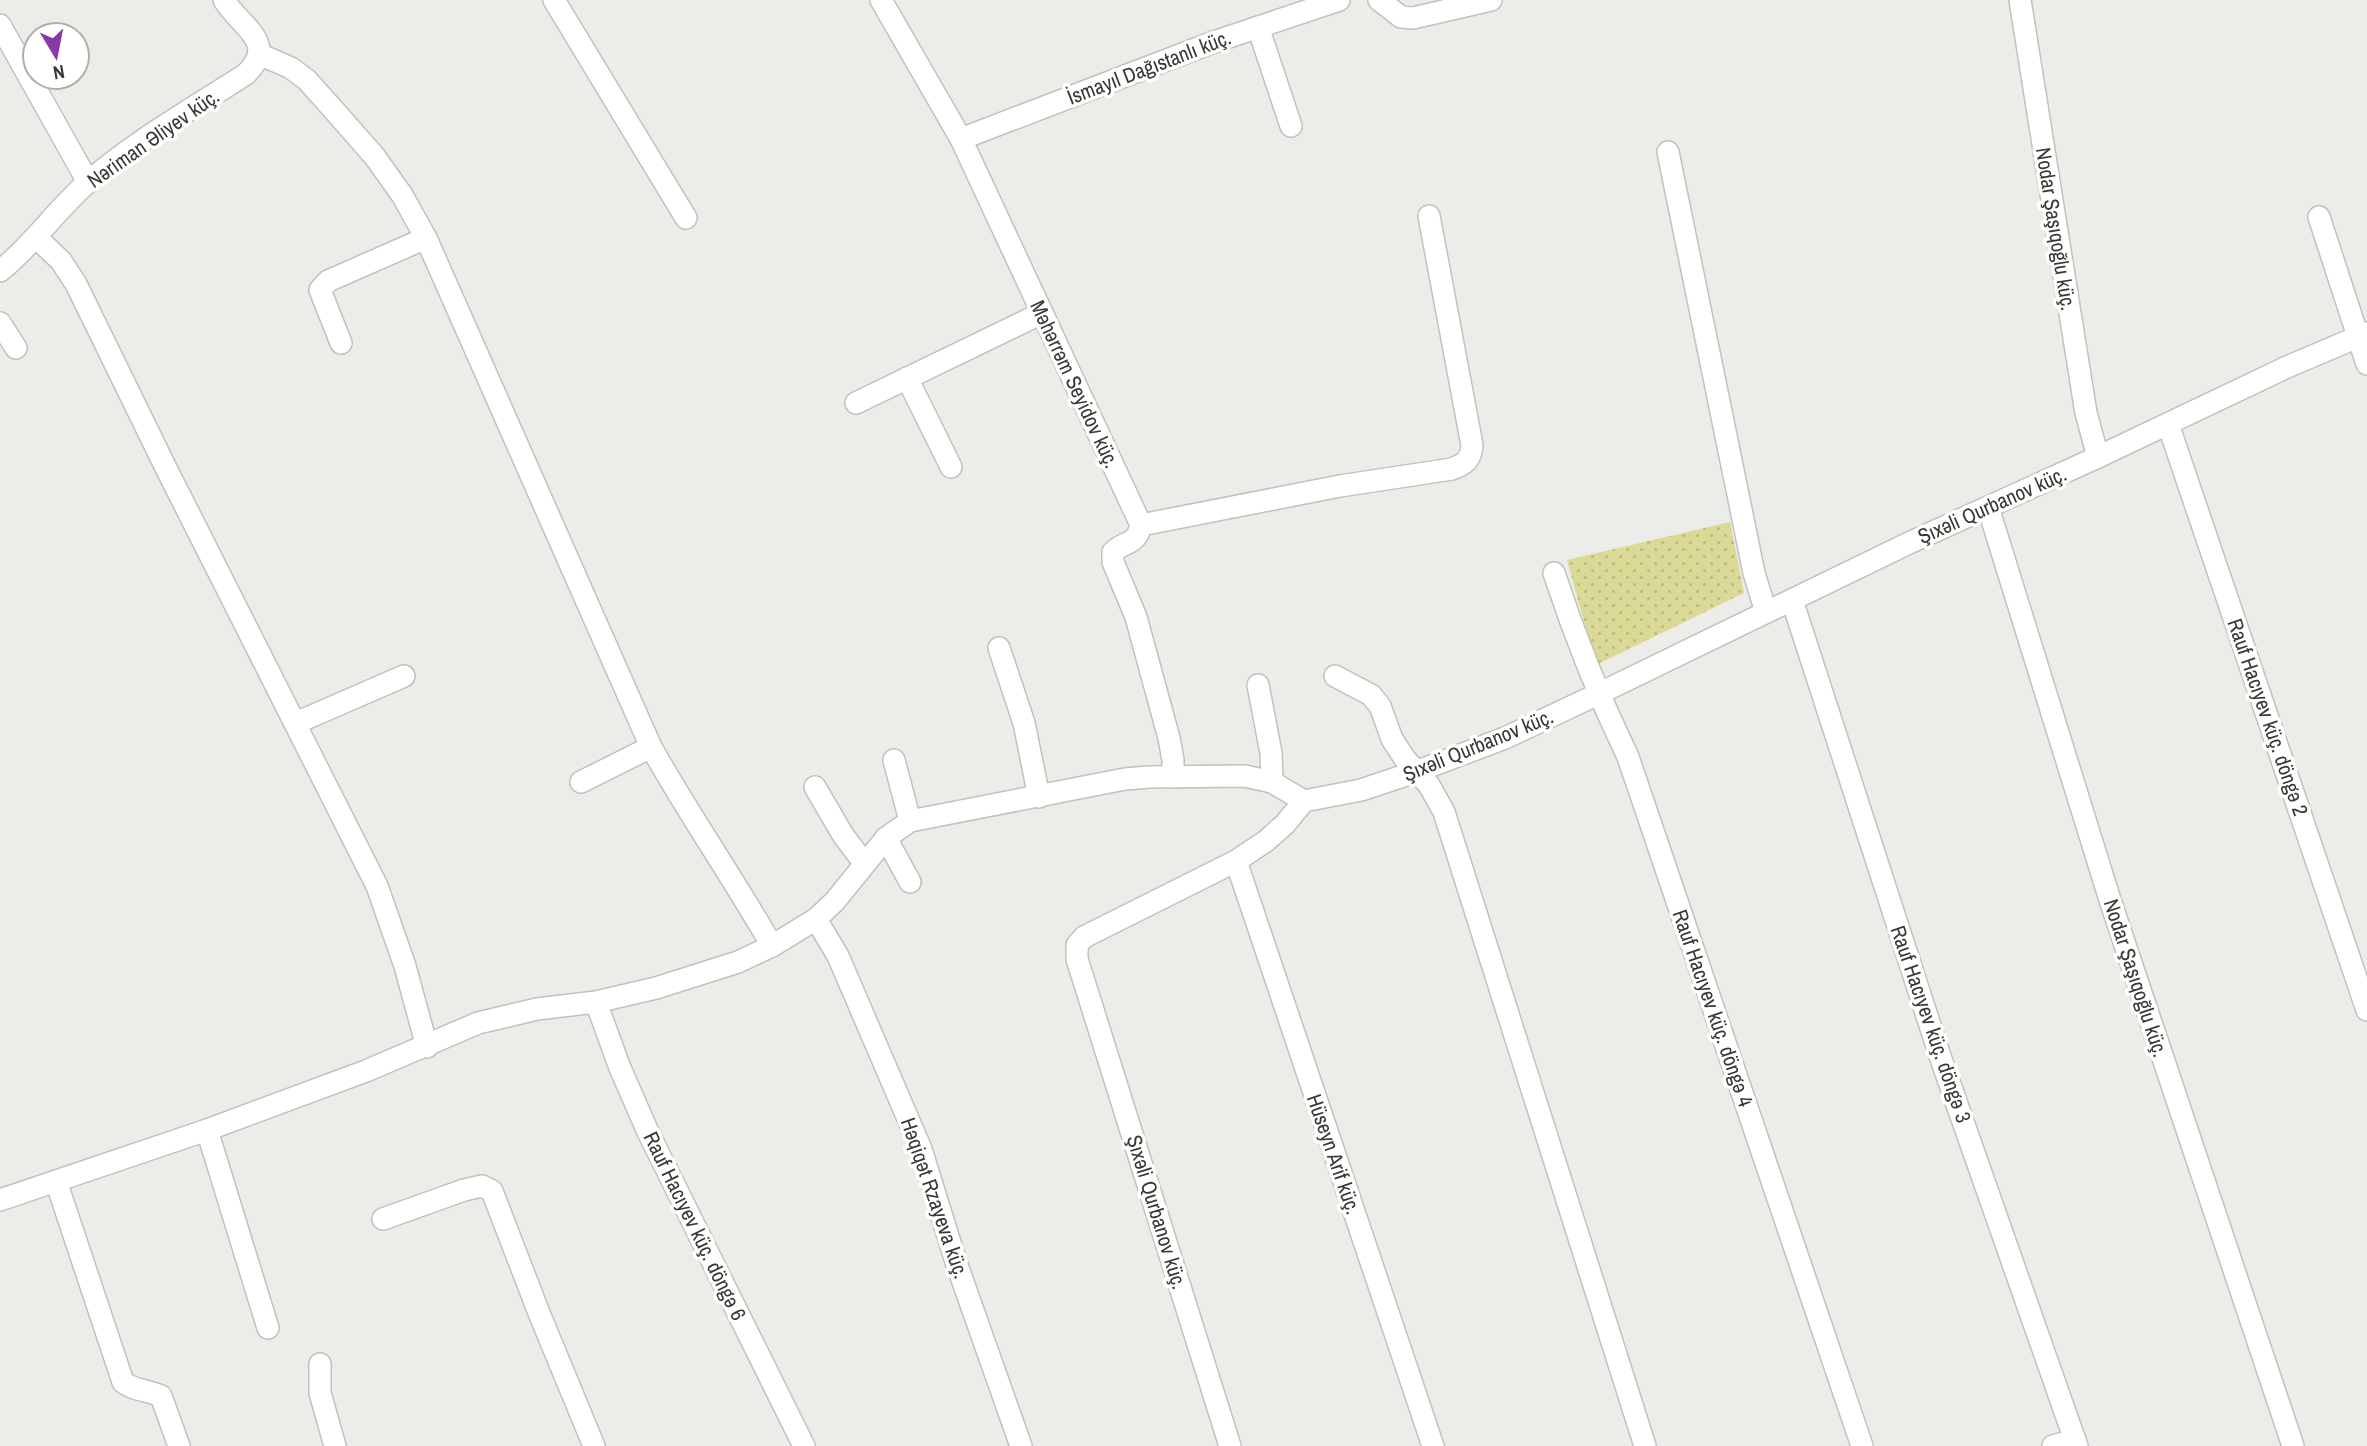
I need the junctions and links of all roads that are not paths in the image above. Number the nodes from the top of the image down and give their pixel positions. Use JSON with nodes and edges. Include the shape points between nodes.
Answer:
{"nodes":[{"id":1,"x":224,"y":0,"type":"edge"},
{"id":2,"x":554,"y":0,"type":"edge"},
{"id":3,"x":881,"y":0,"type":"edge"},
{"id":4,"x":1339,"y":0,"type":"edge"},
{"id":5,"x":1380,"y":0,"type":"edge"},
{"id":6,"x":1491,"y":0,"type":"edge"},
{"id":7,"x":2020,"y":0,"type":"edge"},
{"id":8,"x":0,"y":25,"type":"edge"},
{"id":9,"x":1258,"y":27,"type":"junction"},
{"id":10,"x":259,"y":54,"type":"junction"},
{"id":11,"x":1291,"y":126,"type":"dead end"},
{"id":12,"x":961,"y":139,"type":"junction"},
{"id":13,"x":1668,"y":152,"type":"dead end"},
{"id":14,"x":88,"y":182,"type":"junction"},
{"id":15,"x":1429,"y":216,"type":"dead end"},
{"id":16,"x":2319,"y":217,"type":"dead end"},
{"id":17,"x":685,"y":218,"type":"dead end"},
{"id":18,"x":37,"y":238,"type":"junction"},
{"id":19,"x":426,"y":238,"type":"junction"},
{"id":20,"x":0,"y":271,"type":"edge"},
{"id":21,"x":1042,"y":313,"type":"junction"},
{"id":22,"x":0,"y":323,"type":"edge"},
{"id":23,"x":2363,"y":335,"type":"edge"},
{"id":24,"x":341,"y":343,"type":"dead end"},
{"id":25,"x":16,"y":348,"type":"dead end"},
{"id":26,"x":2367,"y":364,"type":"edge"},
{"id":27,"x":907,"y":378,"type":"junction"},
{"id":28,"x":856,"y":403,"type":"dead end"},
{"id":29,"x":2168,"y":424,"type":"junction"},
{"id":30,"x":2098,"y":457,"type":"junction"},
{"id":31,"x":951,"y":467,"type":"dead end"},
{"id":32,"x":1988,"y":507,"type":"junction"},
{"id":33,"x":1141,"y":525,"type":"junction"},
{"id":34,"x":1554,"y":573,"type":"dead end"},
{"id":35,"x":1792,"y":600,"type":"junction"},
{"id":36,"x":1766,"y":612,"type":"junction"},
{"id":37,"x":999,"y":648,"type":"dead end"},
{"id":38,"x":404,"y":676,"type":"dead end"},
{"id":39,"x":1335,"y":676,"type":"dead end"},
{"id":40,"x":1258,"y":685,"type":"dead end"},
{"id":41,"x":1598,"y":694,"type":"junction"},
{"id":42,"x":296,"y":723,"type":"junction"},
{"id":43,"x":651,"y":747,"type":"junction"},
{"id":44,"x":894,"y":760,"type":"dead end"},
{"id":45,"x":1418,"y":771,"type":"junction"},
{"id":46,"x":1173,"y":777,"type":"junction"},
{"id":47,"x":581,"y":782,"type":"dead end"},
{"id":48,"x":1272,"y":782,"type":"junction"},
{"id":49,"x":816,"y":787,"type":"dead end"},
{"id":50,"x":1039,"y":797,"type":"junction"},
{"id":51,"x":1304,"y":801,"type":"junction"},
{"id":52,"x":910,"y":821,"type":"junction"},
{"id":53,"x":886,"y":838,"type":"junction"},
{"id":54,"x":1236,"y":861,"type":"junction"},
{"id":55,"x":864,"y":863,"type":"junction"},
{"id":56,"x":910,"y":881,"type":"dead end"},
{"id":57,"x":816,"y":919,"type":"junction"},
{"id":58,"x":772,"y":946,"type":"junction"},
{"id":59,"x":596,"y":1002,"type":"junction"},
{"id":60,"x":2367,"y":1010,"type":"edge"},
{"id":61,"x":427,"y":1046,"type":"junction"},
{"id":62,"x":207,"y":1130,"type":"junction"},
{"id":63,"x":56,"y":1181,"type":"junction"},
{"id":64,"x":0,"y":1200,"type":"edge"},
{"id":65,"x":383,"y":1219,"type":"dead end"},
{"id":66,"x":268,"y":1328,"type":"dead end"},
{"id":67,"x":320,"y":1364,"type":"dead end"},
{"id":68,"x":2076,"y":1443,"type":"edge"},
{"id":69,"x":179,"y":1446,"type":"edge"},
{"id":70,"x":335,"y":1446,"type":"edge"},
{"id":71,"x":594,"y":1446,"type":"edge"},
{"id":72,"x":804,"y":1446,"type":"edge"},
{"id":73,"x":1021,"y":1446,"type":"edge"},
{"id":74,"x":1230,"y":1446,"type":"edge"},
{"id":75,"x":1433,"y":1446,"type":"edge"},
{"id":76,"x":1645,"y":1446,"type":"edge"},
{"id":77,"x":1862,"y":1446,"type":"edge"},
{"id":78,"x":2053,"y":1446,"type":"edge"},
{"id":79,"x":2293,"y":1446,"type":"edge"}],
"edges":[{"from":1,"to":10,"type":"street","via":[[255,36]]},
{"from":2,"to":17,"type":"street"},
{"from":3,"to":12,"type":"street","name":"Məhərrəm Seyidov küç."},
{"from":4,"to":9,"type":"street","name":"İsmayıl Dağıstanlı küç."},
{"from":5,"to":6,"type":"street","via":[[1401,17],[1413,18]]},
{"from":7,"to":30,"type":"street","name":"Nodar Şaşıqoğlu küç.","via":[[2086,413]]},
{"from":8,"to":14,"type":"street"},
{"from":9,"to":11,"type":"street"},
{"from":9,"to":12,"type":"street","name":"İsmayıl Dağıstanlı küç."},
{"from":10,"to":14,"type":"street","name":"Nəriman Əliyev küç.","via":[[246,74]]},
{"from":10,"to":19,"type":"street","via":[[307,80],[375,157]]},
{"from":12,"to":21,"type":"street","name":"Məhərrəm Seyidov küç."},
{"from":13,"to":36,"type":"street","via":[[1754,573]]},
{"from":14,"to":18,"type":"street","name":"Nəriman Əliyev küç."},
{"from":15,"to":33,"type":"street","via":[[1472,445],[1472,456],[1464,465]]},
{"from":16,"to":23,"type":"street"},
{"from":18,"to":20,"type":"street","name":"Nəriman Əliyev küç."},
{"from":18,"to":42,"type":"street","via":[[76,284]]},
{"from":19,"to":24,"type":"street","via":[[328,281],[320,290]]},
{"from":19,"to":43,"type":"street"},
{"from":21,"to":27,"type":"street"},
{"from":21,"to":33,"type":"street","name":"Məhərrəm Seyidov küç."},
{"from":22,"to":25,"type":"street"},
{"from":23,"to":26,"type":"street"},
{"from":23,"to":29,"type":"street","name":"Şıxəli Qurbanov küç."},
{"from":27,"to":28,"type":"street"},
{"from":27,"to":31,"type":"street"},
{"from":29,"to":30,"type":"street","name":"Şıxəli Qurbanov küç."},
{"from":29,"to":60,"type":"street","name":"Rauf Hacıyev küç. döngə 2"},
{"from":30,"to":32,"type":"street","name":"Şıxəli Qurbanov küç."},
{"from":32,"to":35,"type":"street","name":"Şıxəli Qurbanov küç."},
{"from":32,"to":79,"type":"street","name":"Nodar Şaşıqoğlu küç.","via":[[2110,900]]},
{"from":33,"to":46,"type":"street","via":[[1132,542],[1113,552],[1113,562],[1136,617],[1169,738]]},
{"from":34,"to":41,"type":"street","name":"Rauf Hacıyev küç. döngə 4"},
{"from":35,"to":36,"type":"street","name":"Şıxəli Qurbanov küç."},
{"from":35,"to":68,"type":"street","name":"Rauf Hacıyev küç. döngə 3","via":[[1940,1056]]},
{"from":36,"to":41,"type":"street","name":"Şıxəli Qurbanov küç."},
{"from":37,"to":50,"type":"street","via":[[1024,723]]},
{"from":38,"to":42,"type":"street"},
{"from":39,"to":45,"type":"street","via":[[1371,695],[1405,760]]},
{"from":40,"to":48,"type":"street"},
{"from":41,"to":45,"type":"street","name":"Şıxəli Qurbanov küç."},
{"from":41,"to":77,"type":"street","name":"Rauf Hacıyev küç. döngə 4","via":[[1628,757]]},
{"from":42,"to":61,"type":"street","via":[[377,886]]},
{"from":43,"to":47,"type":"street"},
{"from":43,"to":58,"type":"street"},
{"from":44,"to":52,"type":"street"},
{"from":45,"to":51,"type":"street","name":"Şıxəli Qurbanov küç.","via":[[1360,790]]},
{"from":45,"to":76,"type":"street","via":[[1444,812]]},
{"from":46,"to":48,"type":"street","via":[[1245,776]]},
{"from":46,"to":50,"type":"street","via":[[1125,779]]},
{"from":48,"to":51,"type":"street"},
{"from":49,"to":55,"type":"street"},
{"from":50,"to":52,"type":"street"},
{"from":51,"to":54,"type":"street","name":"Şıxəli Qurbanov küç.","via":[[1266,841]]},
{"from":52,"to":53,"type":"street"},
{"from":53,"to":55,"type":"street"},
{"from":53,"to":56,"type":"street"},
{"from":54,"to":74,"type":"street","name":"Şıxəli Qurbanov küç.","via":[[1084,937],[1077,945],[1077,959]]},
{"from":54,"to":75,"type":"street","name":"Hüseyn Arif küç."},
{"from":55,"to":57,"type":"street"},
{"from":57,"to":58,"type":"street"},
{"from":57,"to":73,"type":"street","name":"Həqiqət Rzayeva küç.","via":[[838,956],[921,1149]]},
{"from":58,"to":59,"type":"street","via":[[738,962]]},
{"from":59,"to":61,"type":"street","via":[[511,1014]]},
{"from":59,"to":72,"type":"street","name":"Rauf Hacıyev küç. döngə 6","via":[[648,1132]]},
{"from":61,"to":62,"type":"street"},
{"from":62,"to":63,"type":"street"},
{"from":62,"to":66,"type":"street"},
{"from":63,"to":64,"type":"street"},
{"from":63,"to":69,"type":"street","via":[[123,1381],[130,1388],[161,1396]]},
{"from":65,"to":71,"type":"street","via":[[464,1190],[482,1186],[492,1191]]},
{"from":67,"to":70,"type":"street","via":[[320,1392]]},
{"from":68,"to":78,"type":"street"}]}
